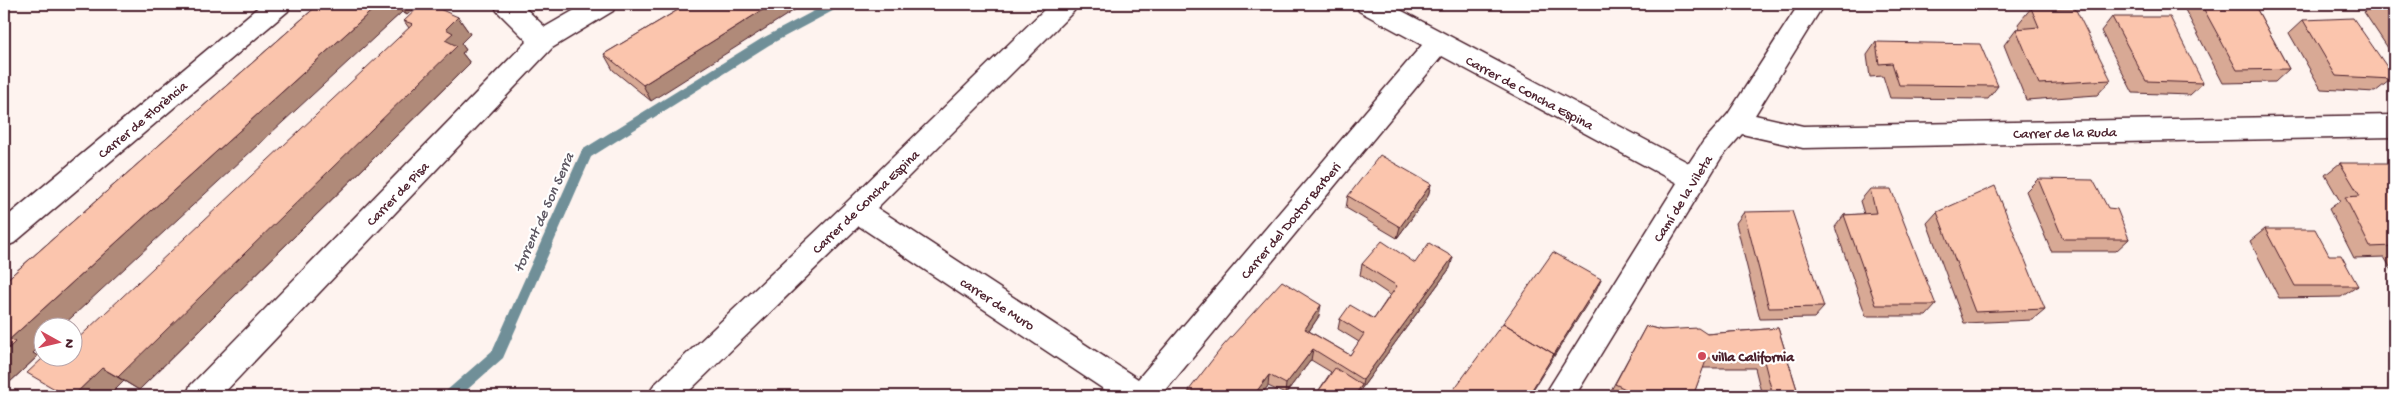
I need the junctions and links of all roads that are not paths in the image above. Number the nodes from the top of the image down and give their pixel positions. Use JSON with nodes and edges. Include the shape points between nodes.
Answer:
{"nodes":[{"id":1,"x":280,"y":4,"type":"edge"},
{"id":2,"x":506,"y":4,"type":"edge"},
{"id":3,"x":604,"y":4,"type":"edge"},
{"id":4,"x":1065,"y":4,"type":"edge"},
{"id":5,"x":1368,"y":4,"type":"edge"},
{"id":6,"x":1812,"y":4,"type":"edge"},
{"id":7,"x":543,"y":41,"type":"junction"},
{"id":8,"x":1438,"y":43,"type":"junction"},
{"id":9,"x":1737,"y":122,"type":"junction"},
{"id":10,"x":2394,"y":126,"type":"edge"},
{"id":11,"x":1694,"y":179,"type":"junction"},
{"id":12,"x":857,"y":210,"type":"junction"},
{"id":13,"x":4,"y":235,"type":"edge"},
{"id":14,"x":201,"y":396,"type":"edge"},
{"id":15,"x":664,"y":396,"type":"edge"},
{"id":16,"x":1140,"y":396,"type":"edge"},
{"id":17,"x":1558,"y":396,"type":"edge"}],
"edges":[{"from":1,"to":13,"type":"street","name":"Carrer de Florència"},
{"from":2,"to":7,"type":"street"},
{"from":3,"to":7,"type":"street","name":"Carrer de Pisa"},
{"from":4,"to":12,"type":"street","name":"Carrer de Concha Espina"},
{"from":5,"to":8,"type":"street","name":"Carrer de Concha Espina"},
{"from":6,"to":9,"type":"street","name":"Camí de la Vileta"},
{"from":7,"to":14,"type":"street","name":"Carrer de Pisa"},
{"from":8,"to":11,"type":"street","name":"Carrer de Concha Espina"},
{"from":8,"to":16,"type":"street","name":"Carrer del Doctor Barberi"},
{"from":9,"to":10,"type":"street","name":"Carrer de la Ruda","via":[[1802,137]]},
{"from":9,"to":11,"type":"street","name":"Camí de la Vileta","via":[[1712,150]]},
{"from":11,"to":17,"type":"street","name":"Camí de la Vileta"},
{"from":12,"to":15,"type":"street","name":"Carrer de Concha Espina"},
{"from":12,"to":16,"type":"street","name":"carrer de Muro"}]}
